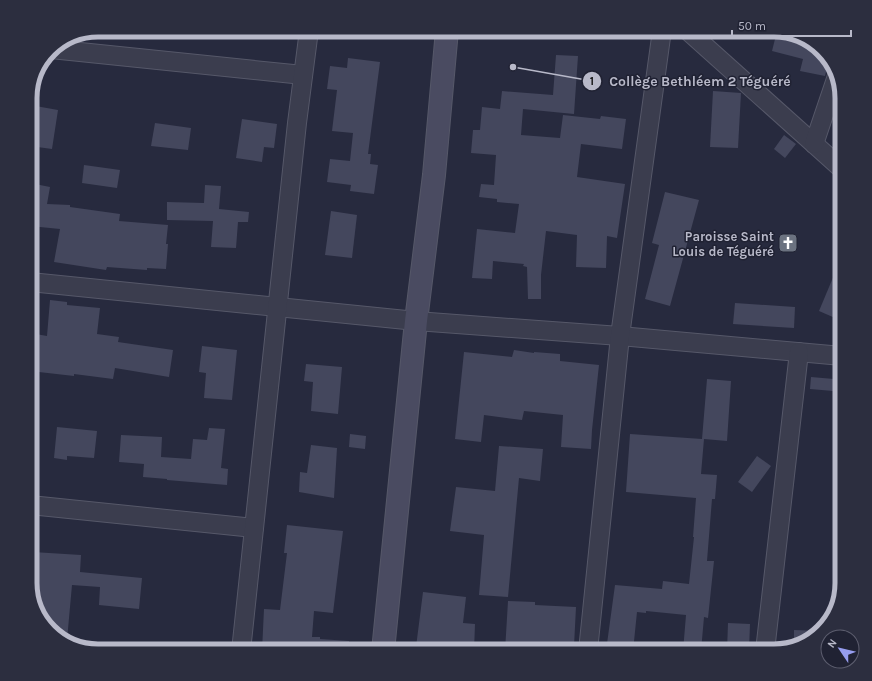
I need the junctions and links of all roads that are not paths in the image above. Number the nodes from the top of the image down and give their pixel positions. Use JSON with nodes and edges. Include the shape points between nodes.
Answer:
{"nodes":[{"id":1,"x":308,"y":37,"type":"edge"},
{"id":2,"x":446,"y":37,"type":"edge"},
{"id":3,"x":661,"y":37,"type":"edge"},
{"id":4,"x":695,"y":37,"type":"edge"},
{"id":5,"x":61,"y":50,"type":"edge"},
{"id":6,"x":303,"y":75,"type":"junction"},
{"id":7,"x":834,"y":85,"type":"edge"},
{"id":8,"x":814,"y":144,"type":"junction"},
{"id":9,"x":835,"y":163,"type":"edge"},
{"id":10,"x":37,"y":283,"type":"edge"},
{"id":11,"x":278,"y":307,"type":"junction"},
{"id":12,"x":416,"y":321,"type":"junction"},
{"id":13,"x":620,"y":336,"type":"junction"},
{"id":14,"x":799,"y":352,"type":"junction"},
{"id":15,"x":835,"y":355,"type":"edge"},
{"id":16,"x":37,"y":506,"type":"edge"},
{"id":17,"x":254,"y":528,"type":"junction"},
{"id":18,"x":242,"y":644,"type":"edge"},
{"id":19,"x":384,"y":644,"type":"edge"},
{"id":20,"x":589,"y":644,"type":"edge"},
{"id":21,"x":766,"y":644,"type":"edge"}],
"edges":[{"from":1,"to":6,"type":"street"},
{"from":2,"to":12,"type":"street","via":[[434,176]]},
{"from":3,"to":13,"type":"street"},
{"from":4,"to":8,"type":"street"},
{"from":5,"to":6,"type":"street"},
{"from":6,"to":11,"type":"street"},
{"from":7,"to":8,"type":"street"},
{"from":8,"to":9,"type":"street"},
{"from":10,"to":11,"type":"street"},
{"from":11,"to":12,"type":"street"},
{"from":11,"to":17,"type":"street"},
{"from":12,"to":13,"type":"street"},
{"from":12,"to":19,"type":"street"},
{"from":13,"to":14,"type":"street"},
{"from":13,"to":20,"type":"street"},
{"from":14,"to":15,"type":"street"},
{"from":14,"to":21,"type":"street"},
{"from":16,"to":17,"type":"street"},
{"from":17,"to":18,"type":"street"}]}
